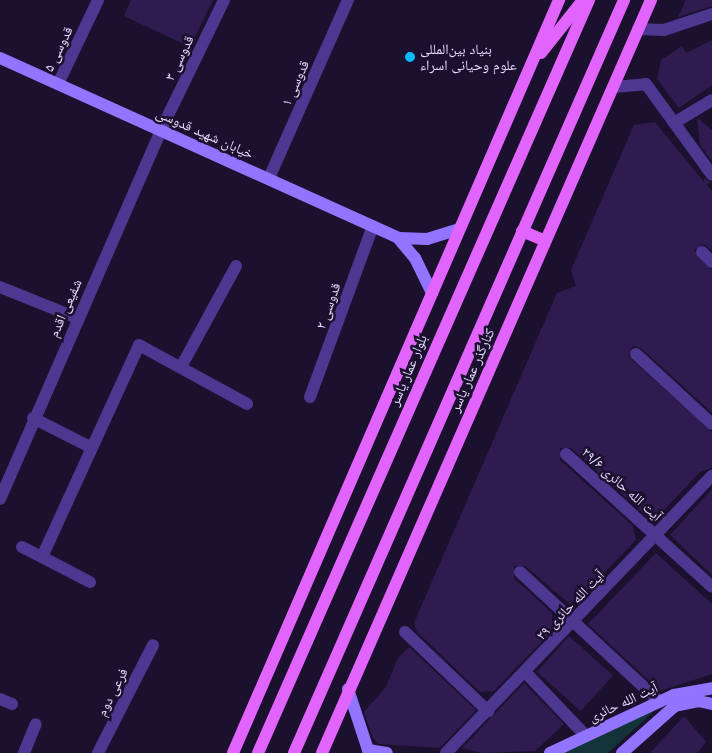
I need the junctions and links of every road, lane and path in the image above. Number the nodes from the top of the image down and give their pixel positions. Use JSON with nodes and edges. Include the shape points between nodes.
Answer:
{"nodes":[{"id":1,"x":98,"y":0,"type":"edge"},
{"id":2,"x":224,"y":0,"type":"edge"},
{"id":3,"x":348,"y":0,"type":"edge"},
{"id":4,"x":559,"y":0,"type":"edge"},
{"id":5,"x":583,"y":0,"type":"edge"},
{"id":6,"x":589,"y":0,"type":"edge"},
{"id":7,"x":624,"y":0,"type":"edge"},
{"id":8,"x":651,"y":0,"type":"edge"},
{"id":9,"x":712,"y":14,"type":"edge"},
{"id":10,"x":638,"y":29,"type":"junction"},
{"id":11,"x":0,"y":58,"type":"edge"},
{"id":12,"x":531,"y":66,"type":"junction"},
{"id":13,"x":58,"y":84,"type":"junction"},
{"id":14,"x":614,"y":87,"type":"junction"},
{"id":15,"x":709,"y":106,"type":"edge"},
{"id":16,"x":674,"y":123,"type":"junction"},
{"id":17,"x":160,"y":130,"type":"junction"},
{"id":18,"x":712,"y":175,"type":"edge"},
{"id":19,"x":269,"y":178,"type":"junction"},
{"id":20,"x":373,"y":226,"type":"junction"},
{"id":21,"x":460,"y":228,"type":"junction"},
{"id":22,"x":522,"y":231,"type":"junction"},
{"id":23,"x":398,"y":238,"type":"junction"},
{"id":24,"x":545,"y":241,"type":"junction"},
{"id":25,"x":702,"y":252,"type":"dead end"},
{"id":26,"x":712,"y":262,"type":"edge"},
{"id":27,"x":236,"y":266,"type":"dead end"},
{"id":28,"x":0,"y":287,"type":"edge"},
{"id":29,"x":432,"y":293,"type":"junction"},
{"id":30,"x":77,"y":318,"type":"junction"},
{"id":31,"x":636,"y":354,"type":"dead end"},
{"id":32,"x":180,"y":368,"type":"junction"},
{"id":33,"x":310,"y":397,"type":"dead end"},
{"id":34,"x":247,"y":404,"type":"dead end"},
{"id":35,"x":33,"y":418,"type":"junction"},
{"id":36,"x":712,"y":424,"type":"edge"},
{"id":37,"x":92,"y":448,"type":"junction"},
{"id":38,"x":566,"y":454,"type":"dead end"},
{"id":39,"x":712,"y":476,"type":"edge"},
{"id":40,"x":0,"y":499,"type":"edge"},
{"id":41,"x":656,"y":537,"type":"junction"},
{"id":42,"x":22,"y":547,"type":"dead end"},
{"id":43,"x":42,"y":557,"type":"junction"},
{"id":44,"x":520,"y":572,"type":"dead end"},
{"id":45,"x":90,"y":582,"type":"dead end"},
{"id":46,"x":712,"y":587,"type":"edge"},
{"id":47,"x":574,"y":623,"type":"junction"},
{"id":48,"x":405,"y":632,"type":"dead end"},
{"id":49,"x":153,"y":645,"type":"dead end"},
{"id":50,"x":526,"y":673,"type":"junction"},
{"id":51,"x":712,"y":688,"type":"edge"},
{"id":52,"x":348,"y":689,"type":"junction"},
{"id":53,"x":660,"y":702,"type":"junction"},
{"id":54,"x":712,"y":704,"type":"edge"},
{"id":55,"x":488,"y":711,"type":"junction"},
{"id":56,"x":36,"y":724,"type":"dead end"},
{"id":57,"x":586,"y":736,"type":"junction"},
{"id":58,"x":366,"y":752,"type":"edge"},
{"id":59,"x":24,"y":753,"type":"edge"},
{"id":60,"x":98,"y":753,"type":"edge"},
{"id":61,"x":233,"y":753,"type":"edge"},
{"id":62,"x":258,"y":753,"type":"edge"},
{"id":63,"x":294,"y":753,"type":"edge"},
{"id":64,"x":322,"y":753,"type":"edge"},
{"id":65,"x":387,"y":753,"type":"edge"},
{"id":66,"x":446,"y":753,"type":"edge"},
{"id":67,"x":550,"y":753,"type":"edge"},
{"id":68,"x":622,"y":753,"type":"edge"}],
"edges":[{"from":1,"to":13,"type":"street","name":"قدوسی ۵"},
{"from":2,"to":17,"type":"street","name":"قدوسی ۳"},
{"from":3,"to":19,"type":"street","name":"قدوسی ۱"},
{"from":4,"to":12,"type":"main road"},
{"from":5,"to":12,"type":"main road"},
{"from":6,"to":62,"type":"main road","name":"بلوار عمار یاسر"},
{"from":7,"to":22,"type":"main road"},
{"from":8,"to":10,"type":"main road","name":"کنارگذر عمار یاسر"},
{"from":9,"to":10,"type":"street","via":[[664,30]]},
{"from":10,"to":14,"type":"main road","name":"کنارگذر عمار یاسر"},
{"from":11,"to":13,"type":"main road","name":"خیابان شهید قدوسی"},
{"from":12,"to":21,"type":"main road"},
{"from":13,"to":17,"type":"main road","name":"خیابان شهید قدوسی"},
{"from":14,"to":16,"type":"street","via":[[646,84]]},
{"from":14,"to":24,"type":"main road","name":"کنارگذر عمار یاسر"},
{"from":15,"to":16,"type":"street"},
{"from":16,"to":18,"type":"street"},
{"from":17,"to":19,"type":"main road","name":"خیابان شهید قدوسی"},
{"from":17,"to":30,"type":"street","name":"شفیعی اقدم"},
{"from":19,"to":20,"type":"main road","name":"خیابان شهید قدوسی"},
{"from":20,"to":23,"type":"main road","name":"خیابان شهید قدوسی"},
{"from":20,"to":33,"type":"street","name":"قدوسی ۲"},
{"from":21,"to":23,"type":"main road","via":[[427,239]]},
{"from":21,"to":29,"type":"main road"},
{"from":22,"to":24,"type":"main road"},
{"from":22,"to":63,"type":"main road"},
{"from":23,"to":29,"type":"main road","via":[[415,258]]},
{"from":24,"to":52,"type":"main road","name":"کنارگذر عمار یاسر"},
{"from":25,"to":26,"type":"street"},
{"from":27,"to":32,"type":"street"},
{"from":28,"to":30,"type":"street"},
{"from":29,"to":61,"type":"main road"},
{"from":30,"to":35,"type":"street","name":"شفیعی اقدم"},
{"from":31,"to":36,"type":"street"},
{"from":32,"to":34,"type":"street"},
{"from":32,"to":37,"type":"street","via":[[139,345]]},
{"from":35,"to":37,"type":"street"},
{"from":35,"to":40,"type":"street","name":"شفیعی اقدم"},
{"from":37,"to":43,"type":"street"},
{"from":38,"to":41,"type":"street","name":"آیت الله حائری ۲۹/۶"},
{"from":39,"to":41,"type":"street","name":"آیت الله حائری ۲۹"},
{"from":41,"to":46,"type":"street","name":"آیت الله حائری ۲۹/۶"},
{"from":41,"to":47,"type":"street","name":"آیت الله حائری ۲۹"},
{"from":42,"to":43,"type":"street"},
{"from":43,"to":45,"type":"street"},
{"from":44,"to":47,"type":"street"},
{"from":47,"to":50,"type":"street","name":"آیت الله حائری ۲۹"},
{"from":47,"to":53,"type":"street"},
{"from":48,"to":55,"type":"street"},
{"from":49,"to":60,"type":"street","name":"فرعی دوم"},
{"from":50,"to":55,"type":"street","name":"آیت الله حائری ۲۹"},
{"from":50,"to":57,"type":"street"},
{"from":51,"to":53,"type":"main road","name":"آیت الله حائری"},
{"from":52,"to":58,"type":"main road"},
{"from":52,"to":64,"type":"main road","name":"کنارگذر عمار یاسر"},
{"from":53,"to":57,"type":"main road","name":"آیت الله حائری"},
{"from":54,"to":68,"type":"main road","name":"آیت الله حائری","via":[[692,702],[675,706]]},
{"from":55,"to":66,"type":"street","name":"آیت الله حائری ۲۹"},
{"from":56,"to":59,"type":"street"},
{"from":57,"to":67,"type":"main road","name":"آیت الله حائری"},
{"from":58,"to":65,"type":"main road"}]}
